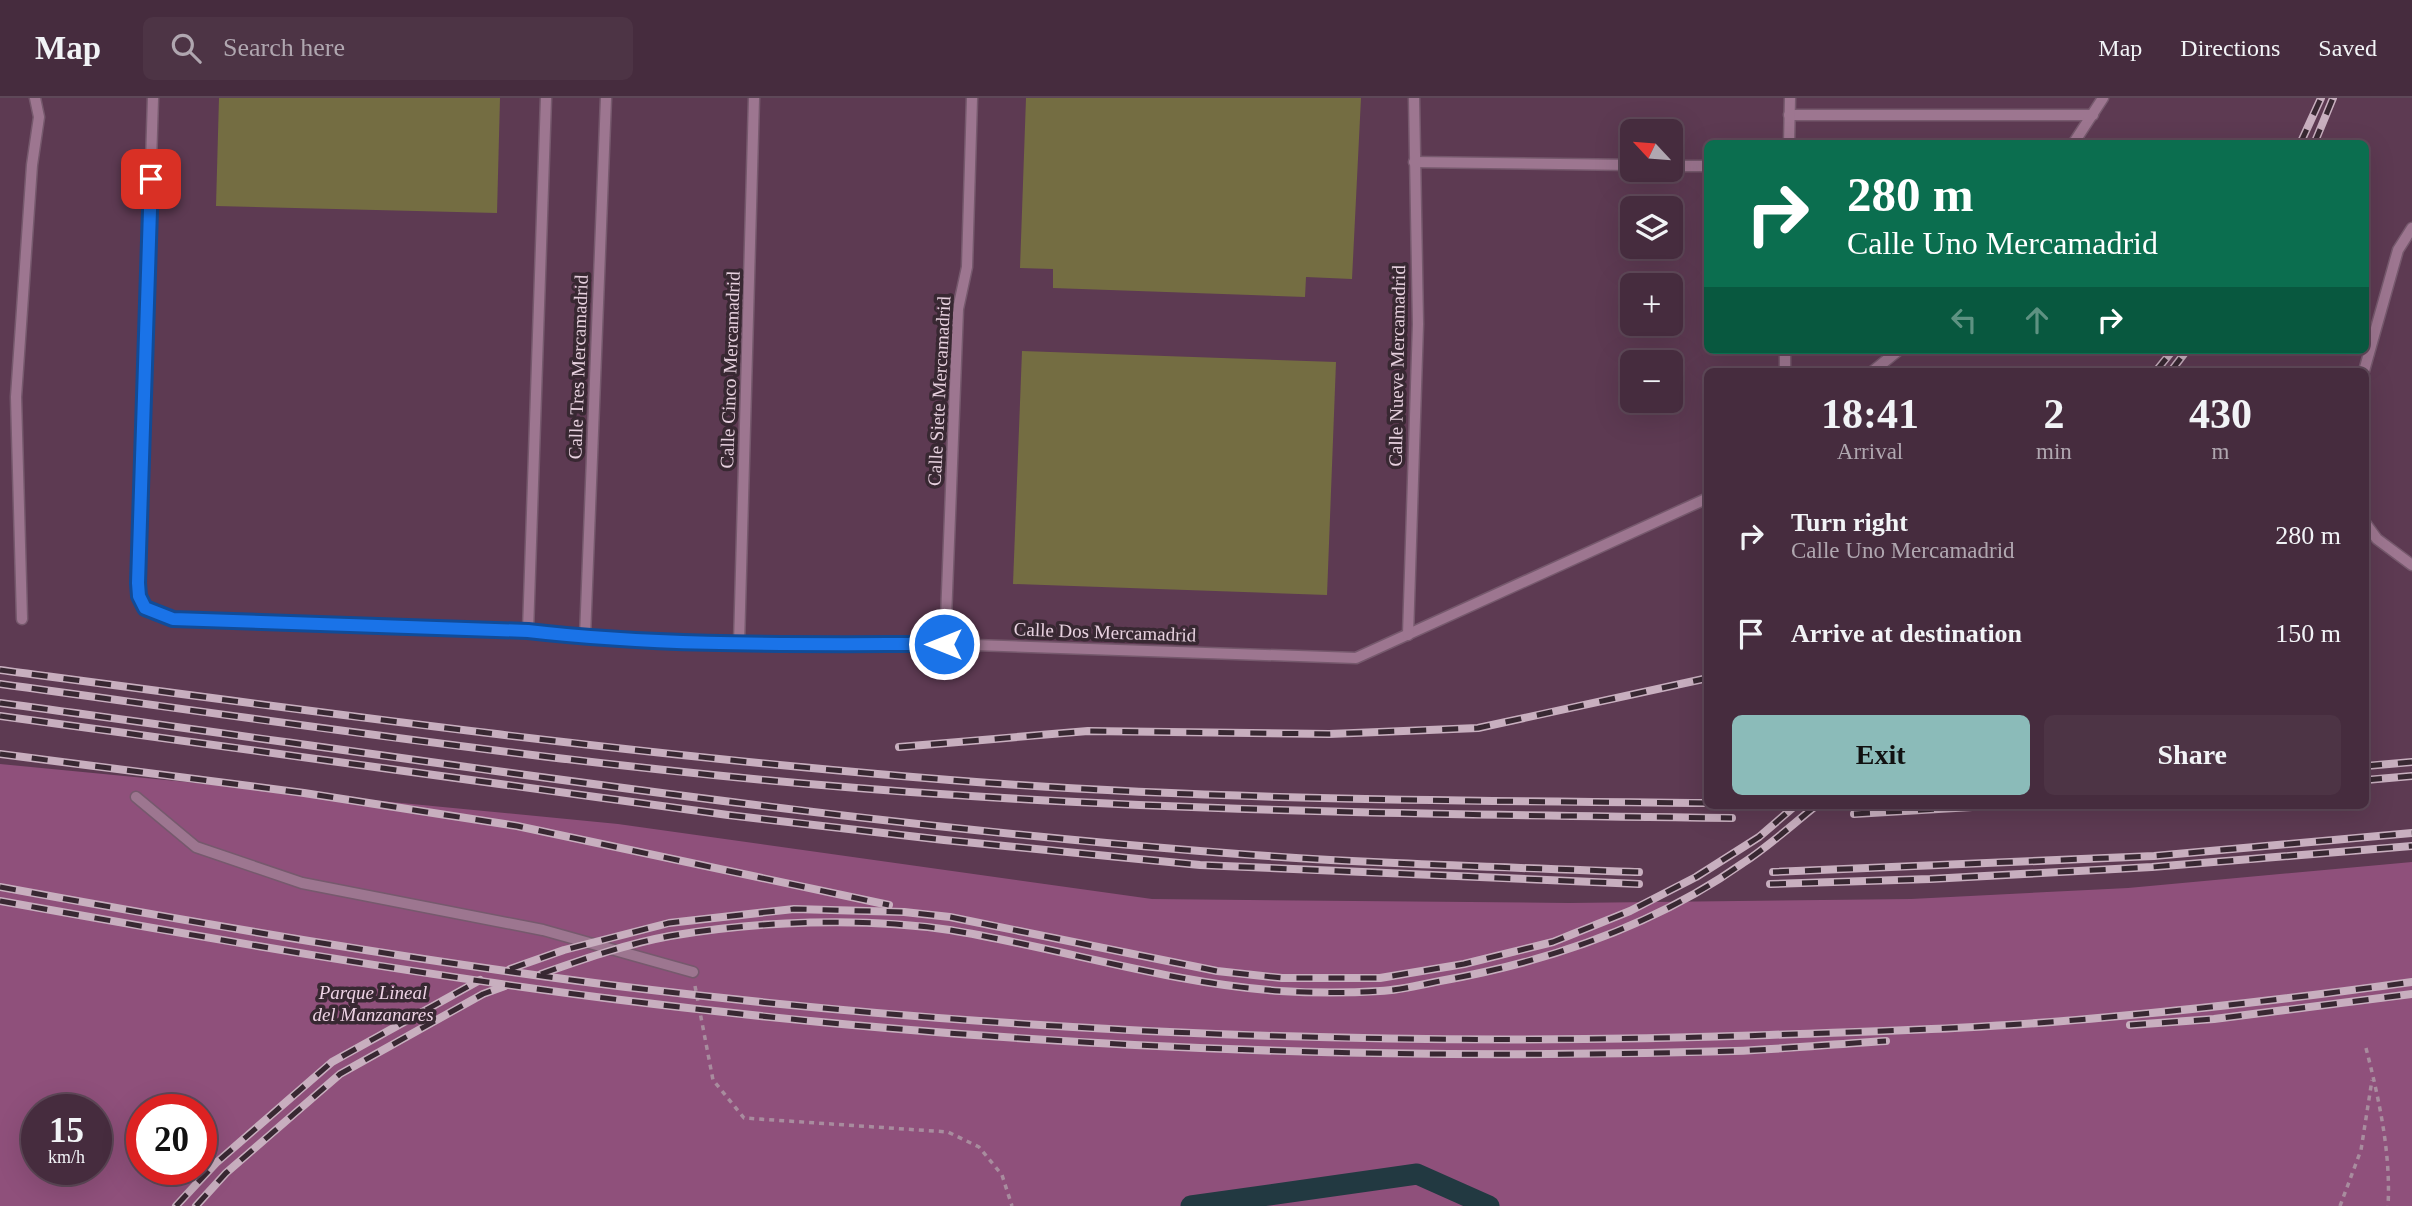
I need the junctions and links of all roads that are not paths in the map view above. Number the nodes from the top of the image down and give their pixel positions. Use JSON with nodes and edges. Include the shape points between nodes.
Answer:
{"nodes":[{"id":1,"x":35,"y":98,"type":"edge"},
{"id":2,"x":153,"y":98,"type":"edge"},
{"id":3,"x":546,"y":98,"type":"edge"},
{"id":4,"x":606,"y":98,"type":"edge"},
{"id":5,"x":754,"y":98,"type":"edge"},
{"id":6,"x":972,"y":98,"type":"edge"},
{"id":7,"x":1414,"y":98,"type":"edge"},
{"id":8,"x":1790,"y":98,"type":"edge"},
{"id":9,"x":2103,"y":98,"type":"edge"},
{"id":10,"x":2093,"y":115,"type":"junction"},
{"id":11,"x":1789,"y":116,"type":"junction"},
{"id":12,"x":1789,"y":140,"type":"edge"},
{"id":13,"x":2076,"y":140,"type":"edge"},
{"id":14,"x":1414,"y":162,"type":"junction"},
{"id":15,"x":1620,"y":165,"type":"edge"},
{"id":16,"x":1684,"y":166,"type":"edge"},
{"id":17,"x":1704,"y":166,"type":"edge"},
{"id":18,"x":2412,"y":228,"type":"edge"},
{"id":19,"x":2369,"y":353,"type":"edge"},
{"id":20,"x":1895,"y":354,"type":"edge"},
{"id":21,"x":1877,"y":368,"type":"edge"},
{"id":22,"x":1704,"y":500,"type":"edge"},
{"id":23,"x":2369,"y":528,"type":"edge"},
{"id":24,"x":2412,"y":565,"type":"edge"},
{"id":25,"x":22,"y":619,"type":"dead end"},
{"id":26,"x":528,"y":631,"type":"junction"},
{"id":27,"x":1408,"y":635,"type":"junction"},
{"id":28,"x":585,"y":637,"type":"junction"},
{"id":29,"x":739,"y":643,"type":"junction"},
{"id":30,"x":944,"y":644,"type":"junction"},
{"id":31,"x":136,"y":797,"type":"dead end"},
{"id":32,"x":693,"y":972,"type":"road end"}],
"edges":[{"from":1,"to":25,"type":"lane","via":[[39,117],[16,397]]},
{"from":2,"to":26,"type":"lane","name":"Calle Dos Mercamadrid","via":[[138,583],[145,608],[173,619]]},
{"from":3,"to":26,"type":"lane"},
{"from":4,"to":28,"type":"lane","name":"Calle Tres Mercamadrid"},
{"from":5,"to":29,"type":"lane","name":"Calle Cinco Mercamadrid"},
{"from":6,"to":30,"type":"lane","name":"Calle Siete Mercamadrid","via":[[967,267],[958,309]]},
{"from":7,"to":14,"type":"lane","name":"Calle Nueve Mercamadrid"},
{"from":8,"to":11,"type":"lane"},
{"from":9,"to":10,"type":"lane"},
{"from":10,"to":11,"type":"lane"},
{"from":10,"to":13,"type":"lane"},
{"from":11,"to":12,"type":"lane"},
{"from":14,"to":15,"type":"lane"},
{"from":14,"to":27,"type":"lane","name":"Calle Nueve Mercamadrid","via":[[1418,324]]},
{"from":16,"to":17,"type":"lane"},
{"from":18,"to":19,"type":"lane","via":[[2398,250]]},
{"from":20,"to":21,"type":"lane"},
{"from":22,"to":27,"type":"lane","name":"Calle Dos Mercamadrid"},
{"from":23,"to":24,"type":"lane"},
{"from":26,"to":28,"type":"lane","name":"Calle Dos Mercamadrid"},
{"from":27,"to":30,"type":"lane","name":"Calle Dos Mercamadrid","via":[[1356,658]]},
{"from":28,"to":29,"type":"lane","name":"Calle Dos Mercamadrid"},
{"from":29,"to":30,"type":"lane","name":"Calle Dos Mercamadrid"},
{"from":31,"to":32,"type":"lane","via":[[196,847],[302,883],[542,930]]}]}
